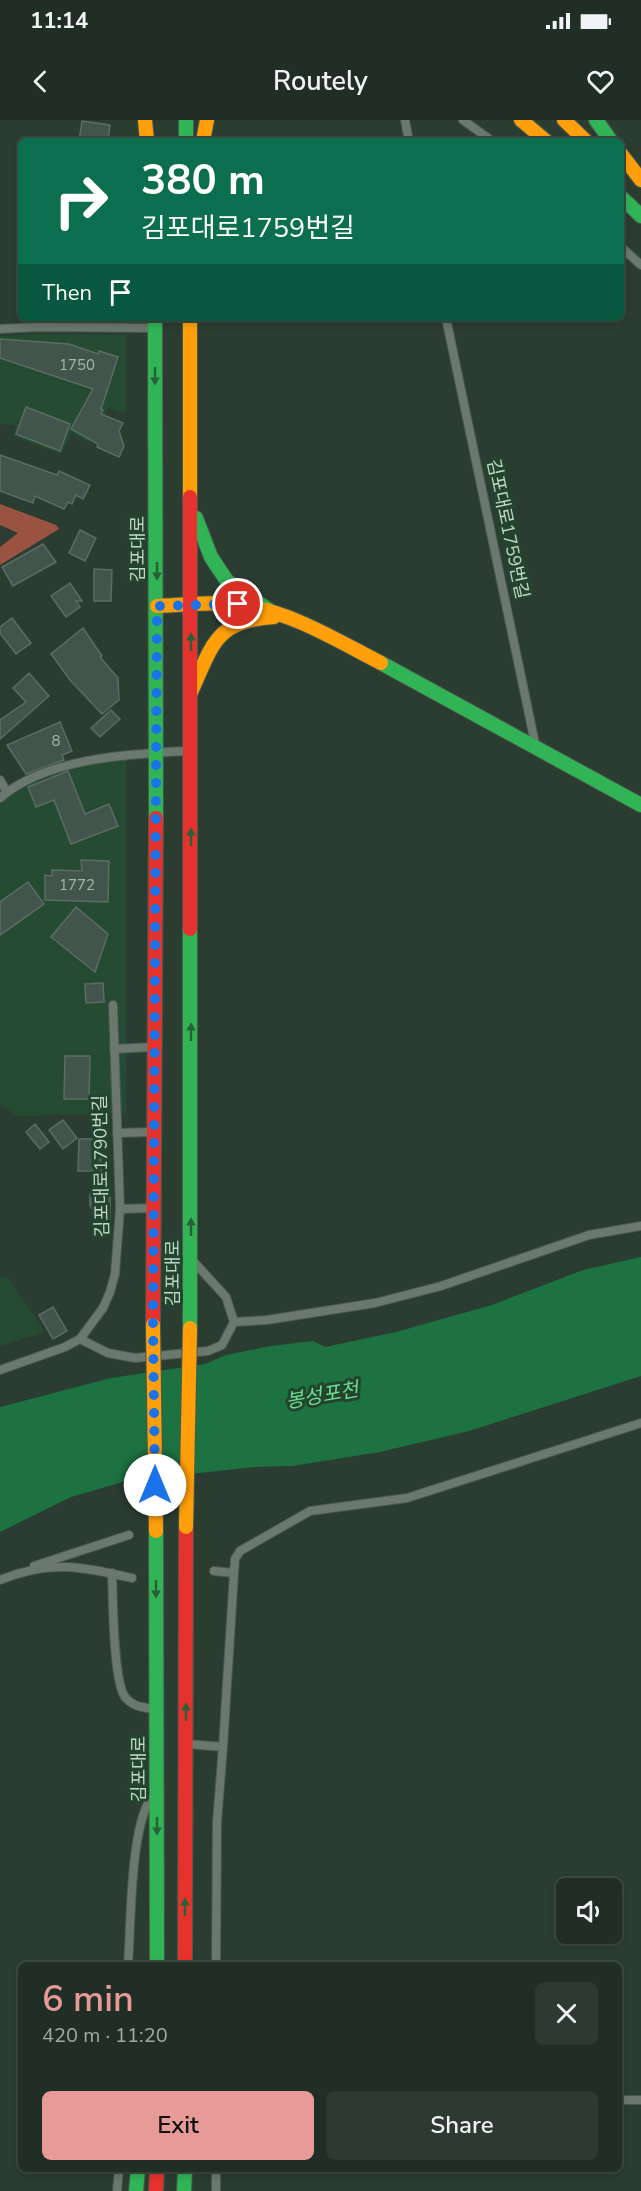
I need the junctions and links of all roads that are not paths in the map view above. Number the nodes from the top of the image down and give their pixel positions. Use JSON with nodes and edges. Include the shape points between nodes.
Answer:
{"nodes":[{"id":1,"x":136,"y":120,"type":"edge"},
{"id":2,"x":145,"y":120,"type":"edge"},
{"id":3,"x":157,"y":120,"type":"edge"},
{"id":4,"x":186,"y":120,"type":"edge"},
{"id":5,"x":207,"y":120,"type":"edge"},
{"id":6,"x":405,"y":120,"type":"edge"},
{"id":7,"x":464,"y":120,"type":"edge"},
{"id":8,"x":521,"y":120,"type":"edge"},
{"id":9,"x":539,"y":120,"type":"edge"},
{"id":10,"x":564,"y":120,"type":"edge"},
{"id":11,"x":596,"y":120,"type":"edge"},
{"id":12,"x":141,"y":138,"type":"edge"},
{"id":13,"x":147,"y":138,"type":"edge"},
{"id":14,"x":157,"y":138,"type":"edge"},
{"id":15,"x":186,"y":138,"type":"edge"},
{"id":16,"x":204,"y":138,"type":"edge"},
{"id":17,"x":408,"y":138,"type":"edge"},
{"id":18,"x":488,"y":138,"type":"edge"},
{"id":19,"x":542,"y":138,"type":"edge"},
{"id":20,"x":558,"y":138,"type":"edge"},
{"id":21,"x":583,"y":138,"type":"edge"},
{"id":22,"x":609,"y":138,"type":"edge"},
{"id":23,"x":624,"y":158,"type":"edge"},
{"id":24,"x":624,"y":177,"type":"edge"},
{"id":25,"x":641,"y":180,"type":"edge"},
{"id":26,"x":641,"y":193,"type":"edge"},
{"id":27,"x":624,"y":200,"type":"edge"},
{"id":28,"x":624,"y":204,"type":"edge"},
{"id":29,"x":641,"y":217,"type":"edge"},
{"id":30,"x":624,"y":251,"type":"edge"},
{"id":31,"x":641,"y":265,"type":"edge"},
{"id":32,"x":190,"y":321,"type":"edge"},
{"id":33,"x":447,"y":321,"type":"edge"},
{"id":34,"x":155,"y":323,"type":"edge"},
{"id":35,"x":0,"y":329,"type":"edge"},
{"id":36,"x":191,"y":505,"type":"junction"},
{"id":37,"x":174,"y":529,"type":"junction"},
{"id":38,"x":192,"y":605,"type":"junction"},
{"id":39,"x":157,"y":606,"type":"junction"},
{"id":40,"x":269,"y":610,"type":"junction"},
{"id":41,"x":284,"y":616,"type":"junction"},
{"id":42,"x":191,"y":692,"type":"junction"},
{"id":43,"x":536,"y":747,"type":"junction"},
{"id":44,"x":191,"y":751,"type":"junction"},
{"id":45,"x":156,"y":752,"type":"junction"},
{"id":46,"x":0,"y":780,"type":"edge"},
{"id":47,"x":7,"y":792,"type":"junction"},
{"id":48,"x":0,"y":798,"type":"edge"},
{"id":49,"x":641,"y":805,"type":"edge"},
{"id":50,"x":173,"y":879,"type":"junction"},
{"id":51,"x":113,"y":1005,"type":"dead end"},
{"id":52,"x":155,"y":1047,"type":"junction"},
{"id":53,"x":114,"y":1049,"type":"junction"},
{"id":54,"x":154,"y":1132,"type":"junction"},
{"id":55,"x":117,"y":1133,"type":"junction"},
{"id":56,"x":154,"y":1208,"type":"junction"},
{"id":57,"x":120,"y":1209,"type":"junction"},
{"id":58,"x":641,"y":1226,"type":"edge"},
{"id":59,"x":190,"y":1257,"type":"junction"},
{"id":60,"x":234,"y":1322,"type":"junction"},
{"id":61,"x":80,"y":1339,"type":"junction"},
{"id":62,"x":0,"y":1370,"type":"edge"},
{"id":63,"x":641,"y":1423,"type":"edge"},
{"id":64,"x":129,"y":1535,"type":"dead end"},
{"id":65,"x":21,"y":1571,"type":"junction"},
{"id":66,"x":214,"y":1571,"type":"dead end"},
{"id":67,"x":112,"y":1573,"type":"junction"},
{"id":68,"x":234,"y":1573,"type":"junction"},
{"id":69,"x":132,"y":1578,"type":"dead end"},
{"id":70,"x":0,"y":1580,"type":"edge"},
{"id":71,"x":156,"y":1710,"type":"junction"},
{"id":72,"x":186,"y":1744,"type":"junction"},
{"id":73,"x":223,"y":1747,"type":"junction"},
{"id":74,"x":157,"y":1789,"type":"junction"},
{"id":75,"x":128,"y":1962,"type":"edge"},
{"id":76,"x":158,"y":1962,"type":"edge"},
{"id":77,"x":185,"y":1962,"type":"edge"},
{"id":78,"x":216,"y":1962,"type":"edge"},
{"id":79,"x":622,"y":2100,"type":"edge"},
{"id":80,"x":641,"y":2100,"type":"edge"},
{"id":81,"x":119,"y":2172,"type":"edge"},
{"id":82,"x":138,"y":2172,"type":"edge"},
{"id":83,"x":157,"y":2172,"type":"edge"},
{"id":84,"x":184,"y":2172,"type":"edge"},
{"id":85,"x":216,"y":2172,"type":"edge"},
{"id":86,"x":117,"y":2191,"type":"edge"},
{"id":87,"x":136,"y":2191,"type":"edge"},
{"id":88,"x":156,"y":2191,"type":"edge"},
{"id":89,"x":184,"y":2191,"type":"edge"},
{"id":90,"x":216,"y":2191,"type":"edge"}],
"edges":[{"from":1,"to":12,"type":"lane"},
{"from":2,"to":13,"type":"main road"},
{"from":3,"to":14,"type":"main road"},
{"from":4,"to":15,"type":"main road"},
{"from":5,"to":16,"type":"main road"},
{"from":6,"to":17,"type":"lane"},
{"from":7,"to":18,"type":"lane"},
{"from":8,"to":19,"type":"main road"},
{"from":9,"to":20,"type":"main road"},
{"from":10,"to":21,"type":"main road"},
{"from":11,"to":22,"type":"main road"},
{"from":23,"to":25,"type":"main road"},
{"from":24,"to":26,"type":"main road"},
{"from":27,"to":29,"type":"main road"},
{"from":28,"to":29,"type":"main road"},
{"from":30,"to":31,"type":"lane"},
{"from":32,"to":36,"type":"main road","name":"김포대로"},
{"from":33,"to":43,"type":"lane","name":"김포대로1759번길"},
{"from":34,"to":35,"type":"lane"},
{"from":34,"to":37,"type":"main road","name":"김포대로","one_way":true},
{"from":36,"to":37,"type":"main road","name":"김포대로"},
{"from":36,"to":40,"type":"main road","via":[[219,570],[237,589]]},
{"from":37,"to":38,"type":"main road","name":"김포대로"},
{"from":37,"to":39,"type":"main road","name":"김포대로","one_way":true},
{"from":38,"to":39,"type":"main road"},
{"from":38,"to":40,"type":"main road","via":[[238,604]]},
{"from":42,"to":38,"type":"main road","name":"김포대로","one_way":true},
{"from":39,"to":45,"type":"main road","name":"김포대로"},
{"from":40,"to":41,"type":"main road"},
{"from":41,"to":42,"type":"main road","via":[[246,620],[227,629],[209,652]]},
{"from":41,"to":43,"type":"main road","via":[[310,626]]},
{"from":42,"to":44,"type":"main road","name":"김포대로"},
{"from":43,"to":49,"type":"main road"},
{"from":44,"to":45,"type":"lane"},
{"from":50,"to":44,"type":"main road","name":"김포대로","one_way":true},
{"from":45,"to":47,"type":"lane","via":[[67,766],[34,777]]},
{"from":45,"to":50,"type":"main road","name":"김포대로"},
{"from":46,"to":47,"type":"lane"},
{"from":47,"to":48,"type":"lane"},
{"from":50,"to":52,"type":"main road","name":"김포대로"},
{"from":59,"to":50,"type":"main road","name":"김포대로","one_way":true},
{"from":51,"to":53,"type":"lane","name":"김포대로1790번길"},
{"from":52,"to":53,"type":"lane"},
{"from":52,"to":54,"type":"main road","name":"김포대로"},
{"from":53,"to":55,"type":"lane","name":"김포대로1790번길"},
{"from":54,"to":55,"type":"lane"},
{"from":54,"to":56,"type":"main road","name":"김포대로"},
{"from":55,"to":57,"type":"lane","name":"김포대로1790번길"},
{"from":56,"to":57,"type":"lane"},
{"from":56,"to":71,"type":"main road","name":"김포대로","one_way":true,"bridge":true},
{"from":57,"to":61,"type":"lane","name":"김포대로1790번길","via":[[110,1292]]},
{"from":58,"to":60,"type":"lane","via":[[589,1235],[441,1286],[375,1303]]},
{"from":59,"to":60,"type":"lane","via":[[226,1297]]},
{"from":72,"to":59,"type":"main road","name":"김포대로","one_way":true,"bridge":true},
{"from":60,"to":61,"type":"lane","via":[[222,1345],[208,1351],[135,1358],[108,1353]]},
{"from":61,"to":62,"type":"lane","name":"김포대로1790번길"},
{"from":63,"to":68,"type":"lane","via":[[407,1497],[310,1511],[240,1551]]},
{"from":64,"to":65,"type":"lane"},
{"from":65,"to":67,"type":"lane","via":[[78,1566]]},
{"from":65,"to":70,"type":"lane"},
{"from":66,"to":68,"type":"lane"},
{"from":67,"to":69,"type":"lane"},
{"from":67,"to":71,"type":"lane","via":[[118,1674],[124,1695],[134,1706]]},
{"from":68,"to":73,"type":"lane"},
{"from":71,"to":74,"type":"main road","name":"김포대로"},
{"from":72,"to":73,"type":"lane"},
{"from":77,"to":72,"type":"main road","one_way":true},
{"from":73,"to":78,"type":"lane","via":[[217,1822]]},
{"from":74,"to":75,"type":"lane","via":[[144,1811],[136,1846]]},
{"from":74,"to":76,"type":"main road","name":"김포대로","one_way":true},
{"from":79,"to":80,"type":"lane"},
{"from":81,"to":86,"type":"lane"},
{"from":82,"to":87,"type":"main road"},
{"from":83,"to":88,"type":"main road"},
{"from":84,"to":89,"type":"main road"},
{"from":85,"to":90,"type":"lane"}]}
